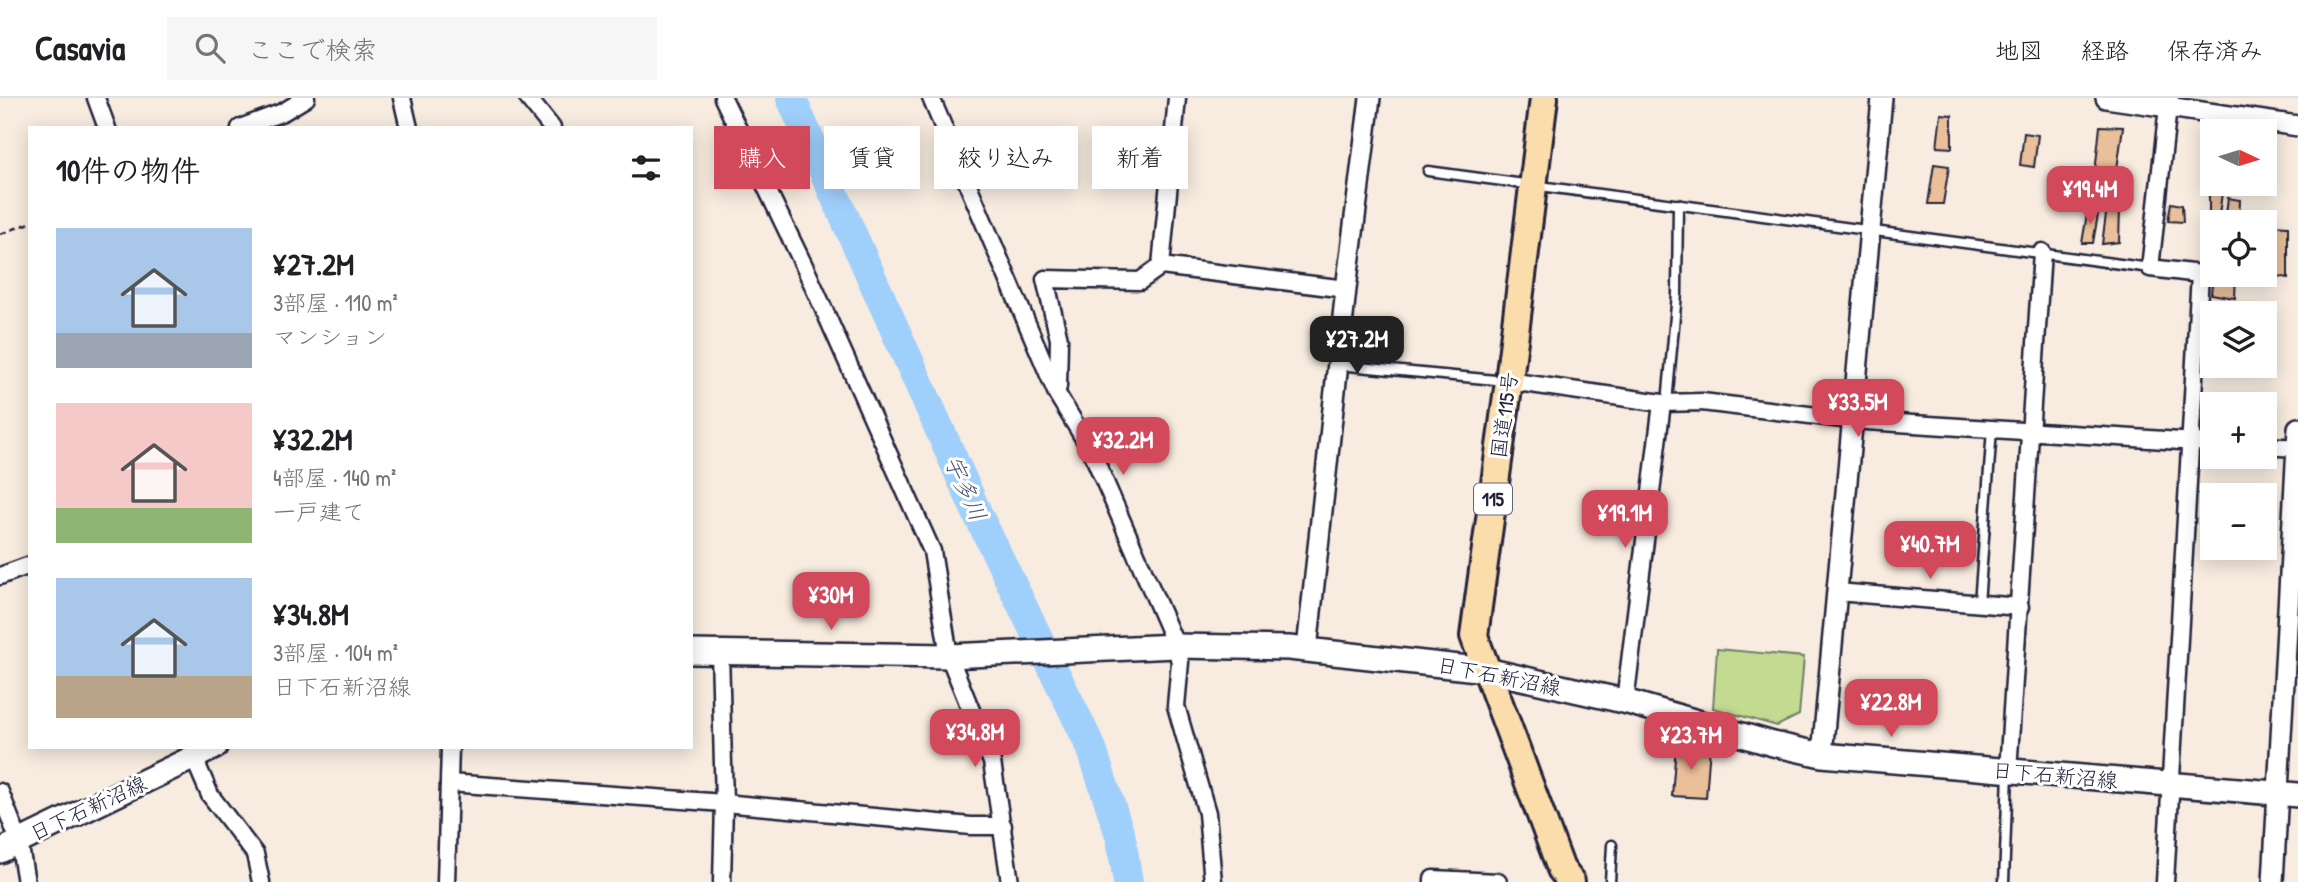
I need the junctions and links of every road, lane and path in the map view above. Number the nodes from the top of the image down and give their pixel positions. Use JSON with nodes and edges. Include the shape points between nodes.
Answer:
{"nodes":[{"id":1,"x":96,"y":98,"type":"edge"},
{"id":2,"x":306,"y":98,"type":"edge"},
{"id":3,"x":402,"y":98,"type":"edge"},
{"id":4,"x":528,"y":98,"type":"edge"},
{"id":5,"x":723,"y":98,"type":"edge"},
{"id":6,"x":932,"y":98,"type":"edge"},
{"id":7,"x":1177,"y":98,"type":"edge"},
{"id":8,"x":1370,"y":98,"type":"edge"},
{"id":9,"x":1544,"y":98,"type":"edge"},
{"id":10,"x":1882,"y":98,"type":"edge"},
{"id":11,"x":2106,"y":98,"type":"edge"},
{"id":12,"x":2169,"y":102,"type":"edge"},
{"id":13,"x":106,"y":126,"type":"edge"},
{"id":14,"x":245,"y":126,"type":"edge"},
{"id":15,"x":409,"y":126,"type":"edge"},
{"id":16,"x":550,"y":126,"type":"edge"},
{"id":17,"x":2298,"y":126,"type":"edge"},
{"id":18,"x":1427,"y":171,"type":"dead end"},
{"id":19,"x":1534,"y":185,"type":"junction"},
{"id":20,"x":1678,"y":204,"type":"junction"},
{"id":21,"x":28,"y":224,"type":"edge"},
{"id":22,"x":1870,"y":229,"type":"junction"},
{"id":23,"x":0,"y":234,"type":"edge"},
{"id":24,"x":2042,"y":252,"type":"junction"},
{"id":25,"x":1161,"y":266,"type":"junction"},
{"id":26,"x":2150,"y":268,"type":"junction"},
{"id":27,"x":1346,"y":289,"type":"junction"},
{"id":28,"x":1338,"y":365,"type":"junction"},
{"id":29,"x":1509,"y":382,"type":"junction"},
{"id":30,"x":1057,"y":394,"type":"junction"},
{"id":31,"x":1664,"y":403,"type":"junction"},
{"id":32,"x":1852,"y":420,"type":"junction"},
{"id":33,"x":1992,"y":429,"type":"junction"},
{"id":34,"x":2031,"y":431,"type":"junction"},
{"id":35,"x":2190,"y":441,"type":"junction"},
{"id":36,"x":2298,"y":441,"type":"edge"},
{"id":37,"x":2200,"y":442,"type":"edge"},
{"id":38,"x":2277,"y":444,"type":"edge"},
{"id":39,"x":28,"y":566,"type":"edge"},
{"id":40,"x":0,"y":576,"type":"edge"},
{"id":41,"x":1837,"y":592,"type":"junction"},
{"id":42,"x":1979,"y":604,"type":"junction"},
{"id":43,"x":2020,"y":607,"type":"junction"},
{"id":44,"x":2293,"y":623,"type":"edge"},
{"id":45,"x":1171,"y":646,"type":"junction"},
{"id":46,"x":1307,"y":649,"type":"junction"},
{"id":47,"x":720,"y":651,"type":"junction"},
{"id":48,"x":693,"y":652,"type":"edge"},
{"id":49,"x":960,"y":655,"type":"junction"},
{"id":50,"x":1486,"y":670,"type":"junction"},
{"id":51,"x":1625,"y":702,"type":"junction"},
{"id":52,"x":211,"y":749,"type":"edge"},
{"id":53,"x":450,"y":749,"type":"edge"},
{"id":54,"x":1822,"y":755,"type":"junction"},
{"id":55,"x":194,"y":758,"type":"junction"},
{"id":56,"x":2008,"y":771,"type":"junction"},
{"id":57,"x":449,"y":783,"type":"junction"},
{"id":58,"x":2171,"y":784,"type":"junction"},
{"id":59,"x":0,"y":792,"type":"edge"},
{"id":60,"x":2288,"y":794,"type":"edge"},
{"id":61,"x":724,"y":803,"type":"junction"},
{"id":62,"x":1003,"y":826,"type":"junction"},
{"id":63,"x":1612,"y":845,"type":"dead end"},
{"id":64,"x":10,"y":846,"type":"edge"},
{"id":65,"x":26,"y":882,"type":"edge"},
{"id":66,"x":261,"y":882,"type":"edge"},
{"id":67,"x":446,"y":882,"type":"edge"},
{"id":68,"x":722,"y":882,"type":"edge"},
{"id":69,"x":1010,"y":882,"type":"edge"},
{"id":70,"x":1213,"y":882,"type":"edge"},
{"id":71,"x":1433,"y":882,"type":"edge"},
{"id":72,"x":1498,"y":882,"type":"edge"},
{"id":73,"x":1571,"y":882,"type":"edge"},
{"id":74,"x":1610,"y":882,"type":"edge"},
{"id":75,"x":2004,"y":882,"type":"edge"},
{"id":76,"x":2165,"y":882,"type":"edge"},
{"id":77,"x":2273,"y":882,"type":"edge"}],
"edges":[{"from":1,"to":13,"type":"street"},
{"from":2,"to":14,"type":"street"},
{"from":3,"to":15,"type":"street"},
{"from":4,"to":16,"type":"street"},
{"from":5,"to":49,"type":"street","via":[[932,551]]},
{"from":6,"to":30,"type":"street"},
{"from":7,"to":25,"type":"street"},
{"from":8,"to":27,"type":"street"},
{"from":9,"to":19,"type":"highway","name":"国道115号","number":"115"},
{"from":10,"to":22,"type":"street"},
{"from":11,"to":12,"type":"street"},
{"from":12,"to":17,"type":"street"},
{"from":12,"to":26,"type":"street"},
{"from":18,"to":19,"type":"lane"},
{"from":19,"to":20,"type":"lane"},
{"from":19,"to":29,"type":"highway","name":"国道115号","number":"115"},
{"from":20,"to":22,"type":"lane"},
{"from":20,"to":31,"type":"lane","via":[[1677,294]]},
{"from":21,"to":23,"type":"path"},
{"from":22,"to":24,"type":"lane"},
{"from":22,"to":32,"type":"street"},
{"from":24,"to":26,"type":"lane"},
{"from":24,"to":34,"type":"street"},
{"from":25,"to":27,"type":"street"},
{"from":25,"to":30,"type":"street","via":[[1140,281],[1045,279],[1059,339]]},
{"from":26,"to":35,"type":"street","via":[[2200,274]]},
{"from":27,"to":28,"type":"street"},
{"from":28,"to":29,"type":"lane"},
{"from":28,"to":46,"type":"street"},
{"from":29,"to":31,"type":"street"},
{"from":29,"to":50,"type":"highway","name":"国道115号","number":"115","via":[[1474,636]]},
{"from":30,"to":45,"type":"street","via":[[1091,450]]},
{"from":31,"to":32,"type":"street","via":[[1702,402]]},
{"from":31,"to":51,"type":"street"},
{"from":32,"to":33,"type":"street"},
{"from":32,"to":41,"type":"street"},
{"from":33,"to":34,"type":"street"},
{"from":33,"to":42,"type":"lane"},
{"from":34,"to":35,"type":"street"},
{"from":34,"to":43,"type":"street"},
{"from":35,"to":37,"type":"street"},
{"from":35,"to":58,"type":"street"},
{"from":36,"to":38,"type":"street"},
{"from":36,"to":44,"type":"street"},
{"from":39,"to":40,"type":"street"},
{"from":41,"to":42,"type":"street"},
{"from":41,"to":54,"type":"street"},
{"from":42,"to":43,"type":"street"},
{"from":43,"to":56,"type":"street"},
{"from":44,"to":60,"type":"street"},
{"from":45,"to":46,"type":"main road","name":"日下石新沼線"},
{"from":45,"to":49,"type":"main road","name":"日下石新沼線"},
{"from":45,"to":70,"type":"street","via":[[1180,662],[1176,706],[1207,813]]},
{"from":46,"to":50,"type":"main road","name":"日下石新沼線"},
{"from":47,"to":48,"type":"main road","name":"日下石新沼線"},
{"from":47,"to":49,"type":"main road","name":"日下石新沼線"},
{"from":47,"to":61,"type":"street"},
{"from":49,"to":62,"type":"street","via":[[992,762]]},
{"from":50,"to":51,"type":"main road","name":"日下石新沼線"},
{"from":50,"to":73,"type":"highway","name":"国道115号","number":"115","via":[[1561,869]]},
{"from":51,"to":54,"type":"main road","name":"日下石新沼線"},
{"from":52,"to":55,"type":"main road","name":"日下石新沼線"},
{"from":53,"to":57,"type":"street"},
{"from":54,"to":56,"type":"main road","name":"日下石新沼線"},
{"from":55,"to":64,"type":"main road","name":"日下石新沼線"},
{"from":55,"to":66,"type":"street","via":[[210,795],[255,854]]},
{"from":56,"to":58,"type":"main road","name":"日下石新沼線"},
{"from":56,"to":75,"type":"lane"},
{"from":57,"to":61,"type":"street"},
{"from":57,"to":67,"type":"street"},
{"from":58,"to":60,"type":"main road","name":"日下石新沼線"},
{"from":58,"to":76,"type":"street"},
{"from":59,"to":64,"type":"street"},
{"from":60,"to":77,"type":"street"},
{"from":61,"to":62,"type":"street"},
{"from":61,"to":68,"type":"street"},
{"from":62,"to":69,"type":"street"},
{"from":63,"to":74,"type":"lane"},
{"from":64,"to":65,"type":"street"},
{"from":71,"to":72,"type":"street"}]}
